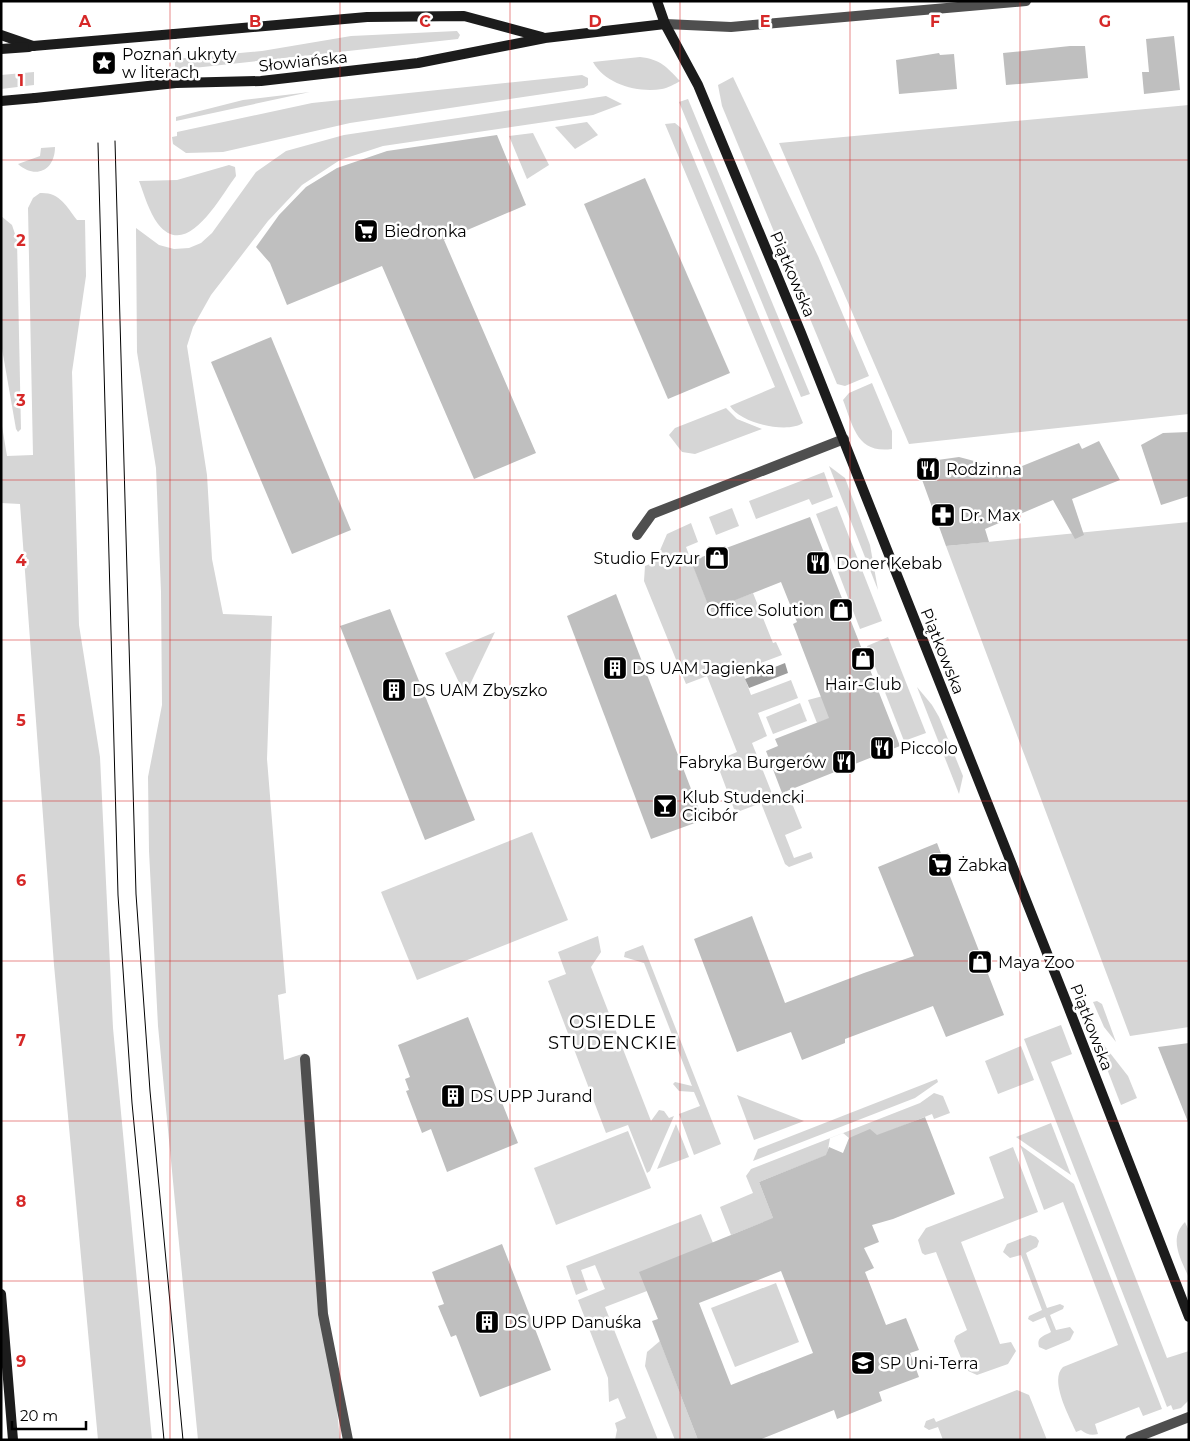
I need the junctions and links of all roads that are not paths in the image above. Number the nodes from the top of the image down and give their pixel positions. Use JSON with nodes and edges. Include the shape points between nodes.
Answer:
{"nodes":[{"id":1,"x":656,"y":1,"type":"edge"},
{"id":2,"x":1026,"y":1,"type":"edge"},
{"id":3,"x":665,"y":24,"type":"junction"},
{"id":4,"x":1,"y":35,"type":"edge"},
{"id":5,"x":545,"y":38,"type":"junction"},
{"id":6,"x":33,"y":46,"type":"junction"},
{"id":7,"x":1,"y":49,"type":"edge"},
{"id":8,"x":31,"y":98,"type":"junction"},
{"id":9,"x":1,"y":101,"type":"edge"},
{"id":10,"x":1,"y":109,"type":"edge"},
{"id":11,"x":844,"y":439,"type":"junction"},
{"id":12,"x":637,"y":535,"type":"dead end"},
{"id":13,"x":305,"y":1059,"type":"dead end"},
{"id":14,"x":1,"y":1294,"type":"edge"},
{"id":15,"x":1189,"y":1317,"type":"edge"},
{"id":16,"x":1189,"y":1417,"type":"edge"},
{"id":17,"x":13,"y":1440,"type":"edge"},
{"id":18,"x":348,"y":1440,"type":"edge"},
{"id":19,"x":1130,"y":1440,"type":"edge"}],
"edges":[{"from":1,"to":3,"type":"street","name":"Piątkowska"},
{"from":2,"to":3,"type":"street","via":[[731,27]]},
{"from":3,"to":5,"type":"street","name":"Słowiańska"},
{"from":3,"to":11,"type":"street","name":"Piątkowska","via":[[698,85]]},
{"from":4,"to":6,"type":"street"},
{"from":5,"to":6,"type":"street","name":"Słowiańska","bridge":true,"via":[[464,16],[366,17]]},
{"from":5,"to":8,"type":"street","name":"Słowiańska","bridge":true,"via":[[418,63],[261,81],[176,83]]},
{"from":6,"to":7,"type":"street","name":"Słowiańska"},
{"from":8,"to":9,"type":"street","name":"Słowiańska"},
{"from":8,"to":10,"type":"street"},
{"from":11,"to":12,"type":"street","via":[[652,514]]},
{"from":11,"to":15,"type":"street","name":"Piątkowska"},
{"from":13,"to":18,"type":"street","via":[[323,1314]]},
{"from":14,"to":17,"type":"street"},
{"from":16,"to":19,"type":"street"}]}
